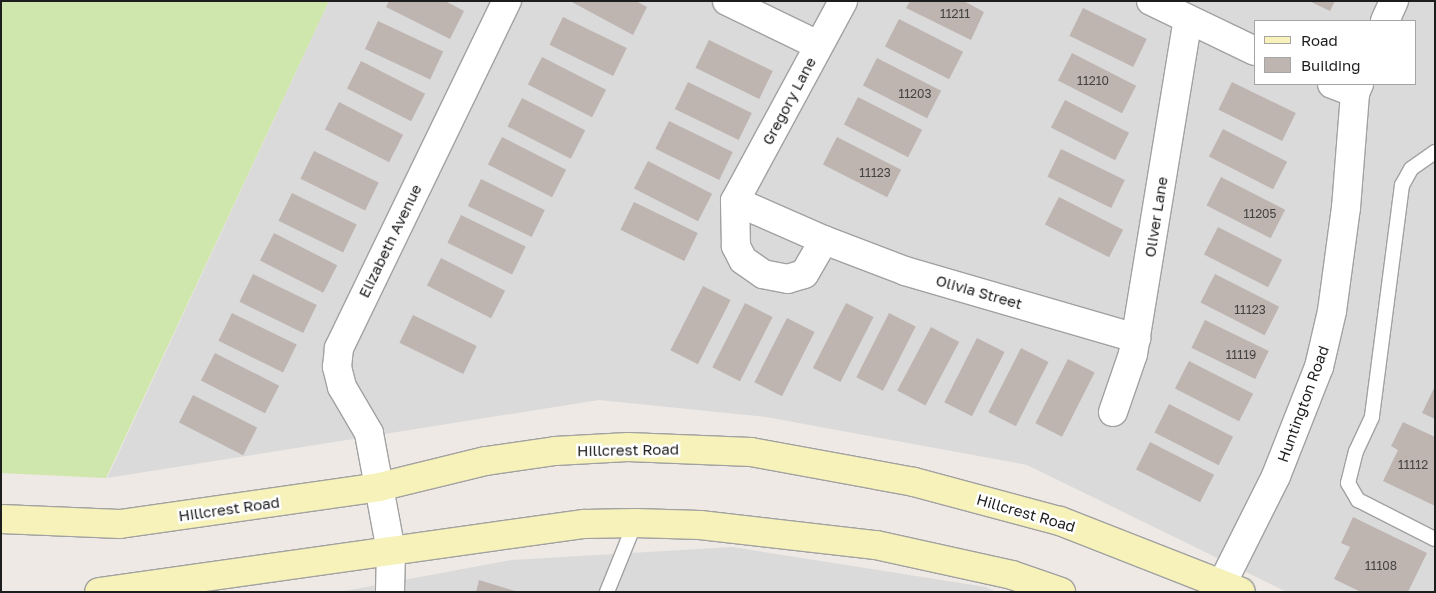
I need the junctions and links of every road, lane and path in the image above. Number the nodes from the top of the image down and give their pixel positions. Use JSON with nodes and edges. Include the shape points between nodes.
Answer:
{"nodes":[{"id":1,"x":506,"y":1,"type":"edge"},
{"id":2,"x":727,"y":1,"type":"edge"},
{"id":3,"x":842,"y":1,"type":"edge"},
{"id":4,"x":1151,"y":1,"type":"edge"},
{"id":5,"x":1394,"y":1,"type":"edge"},
{"id":6,"x":1188,"y":19,"type":"junction"},
{"id":7,"x":1385,"y":20,"type":"edge"},
{"id":8,"x":818,"y":45,"type":"junction"},
{"id":9,"x":1254,"y":51,"type":"edge"},
{"id":10,"x":1349,"y":87,"type":"edge"},
{"id":11,"x":1435,"y":152,"type":"edge"},
{"id":12,"x":735,"y":201,"type":"junction"},
{"id":13,"x":824,"y":240,"type":"junction"},
{"id":14,"x":1136,"y":338,"type":"junction"},
{"id":15,"x":1112,"y":412,"type":"dead end"},
{"id":16,"x":379,"y":487,"type":"junction"},
{"id":17,"x":1,"y":519,"type":"edge"},
{"id":18,"x":635,"y":523,"type":"junction"},
{"id":19,"x":1435,"y":539,"type":"edge"},
{"id":20,"x":391,"y":551,"type":"junction"},
{"id":21,"x":1227,"y":589,"type":"edge"},
{"id":22,"x":99,"y":592,"type":"edge"},
{"id":23,"x":390,"y":592,"type":"edge"},
{"id":24,"x":607,"y":592,"type":"edge"},
{"id":25,"x":1061,"y":592,"type":"edge"}],
"edges":[{"from":1,"to":16,"type":"street","name":"Elizabeth Avenue","via":[[339,348],[337,367],[342,387],[369,432]]},
{"from":2,"to":8,"type":"street"},
{"from":3,"to":8,"type":"street","name":"Gregory Lane"},
{"from":4,"to":6,"type":"street"},
{"from":5,"to":7,"type":"street"},
{"from":6,"to":9,"type":"street"},
{"from":6,"to":14,"type":"street","name":"Oliver Lane"},
{"from":8,"to":12,"type":"street","name":"Gregory Lane"},
{"from":10,"to":21,"type":"street","name":"Huntington Road","via":[[1346,208],[1332,311],[1319,367]]},
{"from":11,"to":19,"type":"lane","via":[[1411,169],[1402,185],[1372,417],[1356,451],[1348,483],[1358,500]]},
{"from":12,"to":13,"type":"street","name":"Olivia Street"},
{"from":12,"to":13,"type":"street","via":[[736,246],[743,260],[763,274],[788,279],[804,274]]},
{"from":13,"to":14,"type":"street","name":"Olivia Street","via":[[905,270]]},
{"from":14,"to":15,"type":"street","name":"Oliver Lane"},
{"from":16,"to":17,"type":"main road","name":"Hillcrest Road","via":[[120,524]]},
{"from":16,"to":20,"type":"street","name":"Elizabeth Avenue"},
{"from":16,"to":21,"type":"main road","name":"Hillcrest Road","via":[[486,461],[555,451],[628,447],[751,452],[914,482],[1060,520]]},
{"from":18,"to":20,"type":"main road","via":[[584,524]]},
{"from":18,"to":24,"type":"lane"},
{"from":18,"to":25,"type":"main road","via":[[700,525],[876,545],[1012,576]]},
{"from":20,"to":22,"type":"main road"},
{"from":20,"to":23,"type":"street","name":"Elizabeth Avenue"}]}
